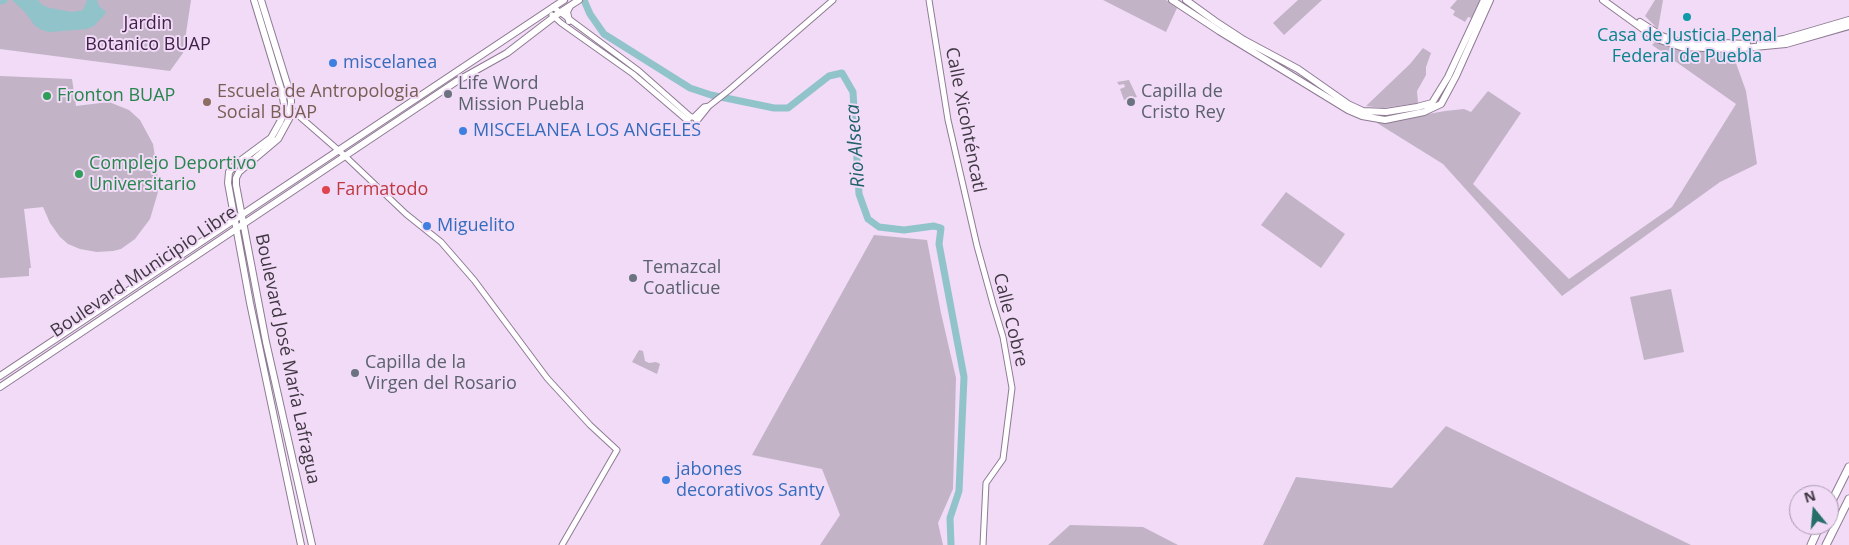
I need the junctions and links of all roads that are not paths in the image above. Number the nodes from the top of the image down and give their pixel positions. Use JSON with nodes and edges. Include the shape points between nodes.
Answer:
{"nodes":[{"id":1,"x":254,"y":0,"type":"edge"},
{"id":2,"x":261,"y":0,"type":"edge"},
{"id":3,"x":564,"y":0,"type":"edge"},
{"id":4,"x":578,"y":0,"type":"edge"},
{"id":5,"x":833,"y":0,"type":"edge"},
{"id":6,"x":929,"y":0,"type":"edge"},
{"id":7,"x":1172,"y":0,"type":"edge"},
{"id":8,"x":1186,"y":0,"type":"edge"},
{"id":9,"x":1484,"y":0,"type":"edge"},
{"id":10,"x":1490,"y":0,"type":"edge"},
{"id":11,"x":1603,"y":0,"type":"edge"},
{"id":12,"x":1608,"y":0,"type":"edge"},
{"id":13,"x":570,"y":6,"type":"junction"},
{"id":14,"x":550,"y":9,"type":"junction"},
{"id":15,"x":556,"y":15,"type":"junction"},
{"id":16,"x":1849,"y":20,"type":"edge"},
{"id":17,"x":569,"y":21,"type":"junction"},
{"id":18,"x":1849,"y":26,"type":"edge"},
{"id":19,"x":290,"y":109,"type":"junction"},
{"id":20,"x":692,"y":119,"type":"junction"},
{"id":21,"x":338,"y":150,"type":"junction"},
{"id":22,"x":345,"y":156,"type":"junction"},
{"id":23,"x":242,"y":213,"type":"junction"},
{"id":24,"x":234,"y":218,"type":"junction"},
{"id":25,"x":244,"y":223,"type":"junction"},
{"id":26,"x":236,"y":228,"type":"junction"},
{"id":27,"x":977,"y":246,"type":"joint"},
{"id":28,"x":0,"y":376,"type":"edge"},
{"id":29,"x":0,"y":387,"type":"edge"},
{"id":30,"x":1849,"y":467,"type":"edge"},
{"id":31,"x":1839,"y":487,"type":"edge"},
{"id":32,"x":1849,"y":499,"type":"edge"},
{"id":33,"x":301,"y":545,"type":"edge"},
{"id":34,"x":312,"y":545,"type":"edge"},
{"id":35,"x":562,"y":545,"type":"edge"},
{"id":36,"x":983,"y":545,"type":"edge"},
{"id":37,"x":1826,"y":545,"type":"edge"}],
"edges":[{"from":1,"to":24,"type":"main road","name":"Boulevard José María Lafragua","via":[[285,110],[271,138],[230,172],[228,183]]},
{"from":2,"to":19,"type":"main road","via":[[289,90]]},
{"from":3,"to":14,"type":"main road","name":"Boulevard Municipio Libre"},
{"from":4,"to":13,"type":"main road","name":"Boulevard Municipio Libre"},
{"from":5,"to":20,"type":"street"},
{"from":6,"to":27,"type":"street","name":"Calle Xicohténcatl","via":[[948,120]]},
{"from":7,"to":10,"type":"main road","via":[[1348,110],[1385,120],[1424,112],[1441,104]]},
{"from":8,"to":9,"type":"main road","via":[[1348,104],[1362,111],[1386,112],[1432,103],[1448,77]]},
{"from":11,"to":18,"type":"main road","via":[[1657,40],[1681,47],[1733,49],[1786,44]]},
{"from":12,"to":16,"type":"main road","via":[[1675,41],[1752,44],[1784,39]]},
{"from":13,"to":15,"type":"main road","name":"Boulevard Municipio Libre"},
{"from":13,"to":17,"type":"main road","via":[[567,12]]},
{"from":14,"to":15,"type":"street"},
{"from":14,"to":21,"type":"main road","name":"Boulevard Municipio Libre"},
{"from":15,"to":17,"type":"street"},
{"from":15,"to":20,"type":"street"},
{"from":15,"to":22,"type":"main road","name":"Boulevard Municipio Libre","via":[[508,53],[457,81]]},
{"from":17,"to":20,"type":"street","via":[[639,70]]},
{"from":19,"to":21,"type":"street"},
{"from":19,"to":23,"type":"main road","name":"Boulevard José María Lafragua","via":[[290,117],[278,139],[243,167],[236,178]]},
{"from":21,"to":22,"type":"street"},
{"from":21,"to":23,"type":"main road","name":"Boulevard Municipio Libre"},
{"from":22,"to":25,"type":"main road","name":"Boulevard Municipio Libre"},
{"from":22,"to":35,"type":"street","via":[[455,256],[547,378],[617,450]]},
{"from":23,"to":24,"type":"main road","name":"Boulevard Municipio Libre"},
{"from":23,"to":25,"type":"main road","name":"Boulevard José María Lafragua"},
{"from":24,"to":26,"type":"main road","name":"Boulevard José María Lafragua"},
{"from":24,"to":28,"type":"main road","name":"Boulevard Municipio Libre"},
{"from":25,"to":26,"type":"main road","name":"Boulevard Municipio Libre"},
{"from":25,"to":34,"type":"main road","name":"Boulevard José María Lafragua","via":[[266,342]]},
{"from":26,"to":29,"type":"main road","name":"Boulevard Municipio Libre"},
{"from":26,"to":33,"type":"main road","name":"Boulevard José María Lafragua"},
{"from":27,"to":36,"type":"street","name":"Calle Cobre","via":[[1004,337],[1012,388],[1003,459],[986,483]]},
{"from":30,"to":31,"type":"highway"},
{"from":32,"to":37,"type":"highway"}]}
